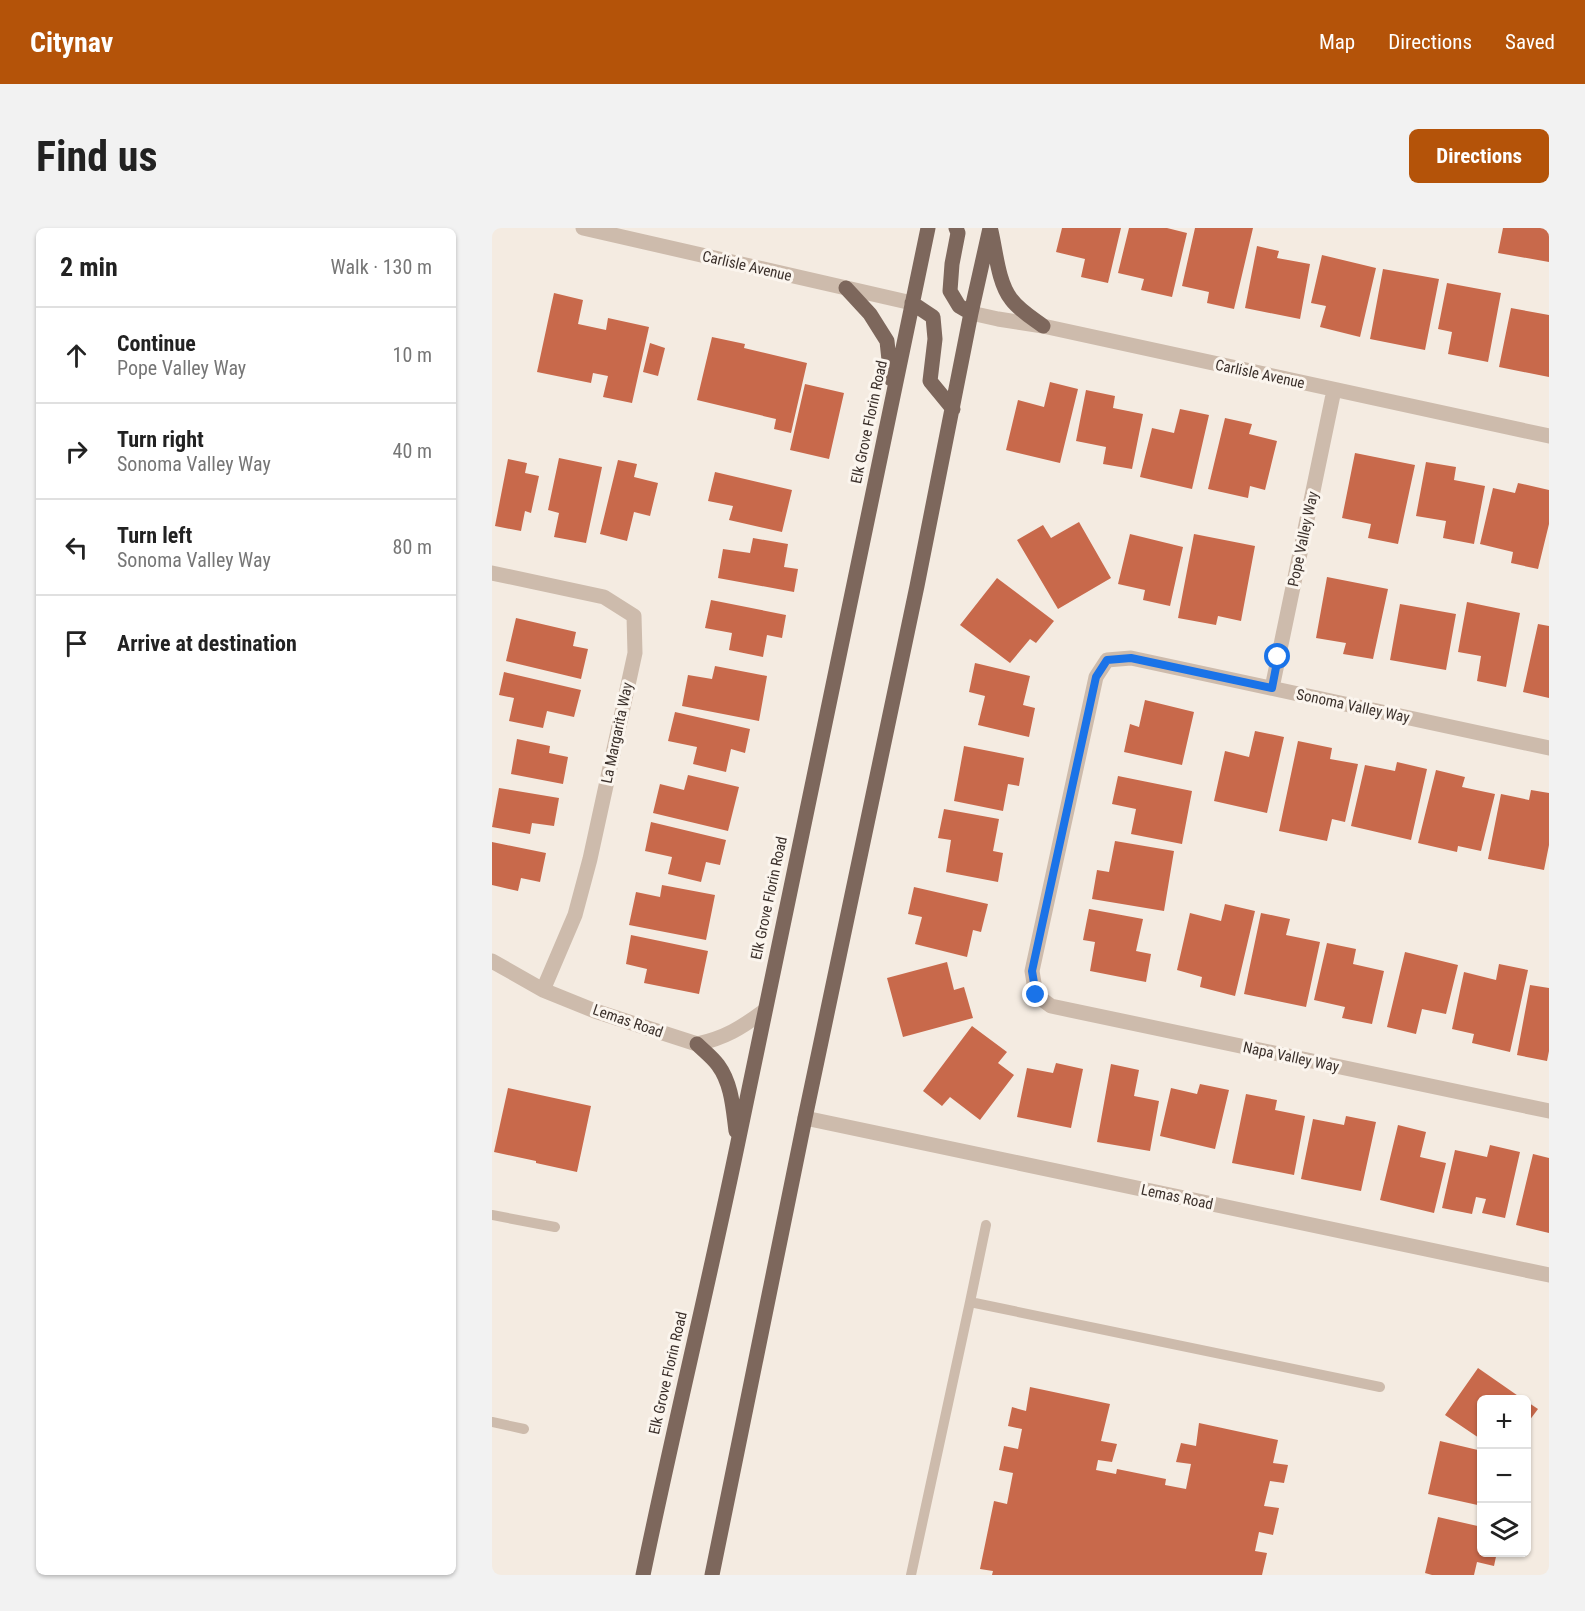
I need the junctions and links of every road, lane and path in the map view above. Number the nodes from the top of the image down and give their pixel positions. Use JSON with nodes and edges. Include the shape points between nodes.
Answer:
{"nodes":[{"id":1,"x":583,"y":228,"type":"edge"},
{"id":2,"x":928,"y":228,"type":"edge"},
{"id":3,"x":956,"y":228,"type":"edge"},
{"id":4,"x":990,"y":228,"type":"edge"},
{"id":5,"x":846,"y":288,"type":"junction"},
{"id":6,"x":912,"y":303,"type":"junction"},
{"id":7,"x":971,"y":313,"type":"junction"},
{"id":8,"x":1043,"y":326,"type":"junction"},
{"id":9,"x":1334,"y":390,"type":"junction"},
{"id":10,"x":893,"y":394,"type":"junction"},
{"id":11,"x":953,"y":409,"type":"junction"},
{"id":12,"x":1549,"y":436,"type":"edge"},
{"id":13,"x":492,"y":573,"type":"edge"},
{"id":14,"x":1272,"y":688,"type":"junction"},
{"id":15,"x":1549,"y":747,"type":"edge"},
{"id":16,"x":492,"y":961,"type":"edge"},
{"id":17,"x":543,"y":990,"type":"junction"},
{"id":18,"x":1036,"y":995,"type":"joint"},
{"id":19,"x":764,"y":1011,"type":"junction"},
{"id":20,"x":697,"y":1044,"type":"junction"},
{"id":21,"x":1549,"y":1111,"type":"edge"},
{"id":22,"x":805,"y":1118,"type":"junction"},
{"id":23,"x":737,"y":1144,"type":"junction"},
{"id":24,"x":492,"y":1215,"type":"edge"},
{"id":25,"x":986,"y":1225,"type":"dead end"},
{"id":26,"x":555,"y":1227,"type":"dead end"},
{"id":27,"x":1549,"y":1275,"type":"edge"},
{"id":28,"x":970,"y":1302,"type":"junction"},
{"id":29,"x":1380,"y":1387,"type":"dead end"},
{"id":30,"x":492,"y":1422,"type":"edge"},
{"id":31,"x":524,"y":1429,"type":"dead end"},
{"id":32,"x":643,"y":1575,"type":"edge"},
{"id":33,"x":712,"y":1575,"type":"edge"},
{"id":34,"x":911,"y":1575,"type":"edge"}],
"edges":[{"from":1,"to":5,"type":"street","name":"Carlisle Avenue"},
{"from":2,"to":6,"type":"main road","name":"Elk Grove Florin Road"},
{"from":3,"to":7,"type":"main road","via":[[950,291],[959,306]]},
{"from":4,"to":7,"type":"main road"},
{"from":4,"to":8,"type":"main road","via":[[1000,278],[1010,298]]},
{"from":5,"to":6,"type":"street","name":"Carlisle Avenue"},
{"from":5,"to":10,"type":"main road","via":[[870,314],[887,341]]},
{"from":6,"to":10,"type":"main road","name":"Elk Grove Florin Road"},
{"from":6,"to":11,"type":"main road","via":[[933,317],[935,339],[930,381]]},
{"from":7,"to":8,"type":"street","name":"Carlisle Avenue"},
{"from":7,"to":11,"type":"main road"},
{"from":8,"to":9,"type":"street","name":"Carlisle Avenue"},
{"from":9,"to":12,"type":"street","name":"Carlisle Avenue"},
{"from":9,"to":14,"type":"street","name":"Pope Valley Way"},
{"from":10,"to":19,"type":"main road","name":"Elk Grove Florin Road"},
{"from":11,"to":22,"type":"main road"},
{"from":13,"to":17,"type":"street","name":"La Margarita Way","via":[[604,597],[634,616],[634,653],[590,859],[576,915]]},
{"from":14,"to":15,"type":"street","name":"Sonoma Valley Way"},
{"from":14,"to":18,"type":"street","name":"Sonoma Valley Way","via":[[1131,658],[1107,660],[1096,677],[1032,971]]},
{"from":16,"to":17,"type":"street","name":"Lemas Road"},
{"from":17,"to":20,"type":"street","name":"Lemas Road"},
{"from":18,"to":21,"type":"street","name":"Napa Valley Way","via":[[1051,1006]]},
{"from":19,"to":20,"type":"street","via":[[741,1028]]},
{"from":19,"to":23,"type":"main road","name":"Elk Grove Florin Road"},
{"from":20,"to":23,"type":"main road","via":[[726,1079]]},
{"from":22,"to":27,"type":"street","name":"Lemas Road"},
{"from":22,"to":33,"type":"main road"},
{"from":23,"to":32,"type":"main road","name":"Elk Grove Florin Road"},
{"from":24,"to":26,"type":"lane"},
{"from":25,"to":28,"type":"lane"},
{"from":28,"to":29,"type":"lane"},
{"from":28,"to":34,"type":"lane"},
{"from":30,"to":31,"type":"lane"}]}
